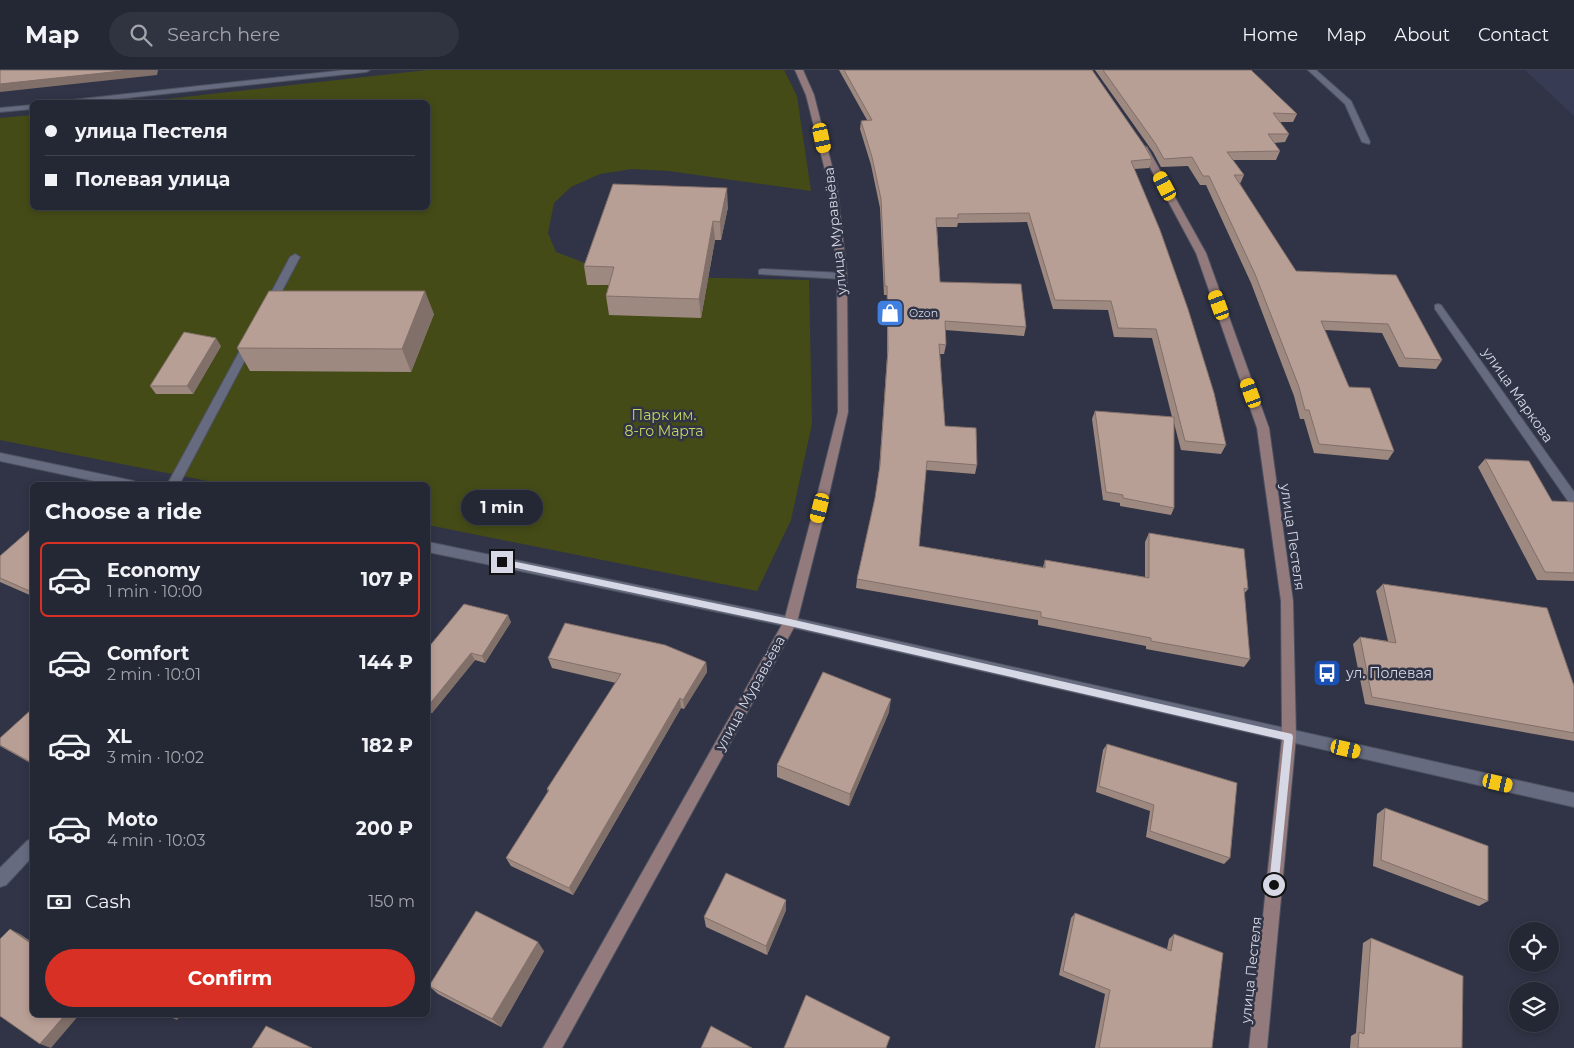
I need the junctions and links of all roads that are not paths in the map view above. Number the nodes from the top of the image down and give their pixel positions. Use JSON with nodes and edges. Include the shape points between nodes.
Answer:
{"nodes":[{"id":1,"x":366,"y":70,"type":"edge"},
{"id":2,"x":799,"y":70,"type":"edge"},
{"id":3,"x":1312,"y":70,"type":"edge"},
{"id":4,"x":87,"y":100,"type":"edge"},
{"id":5,"x":30,"y":107,"type":"edge"},
{"id":6,"x":0,"y":110,"type":"edge"},
{"id":7,"x":1137,"y":138,"type":"edge"},
{"id":8,"x":1366,"y":142,"type":"dead end"},
{"id":9,"x":295,"y":257,"type":"dead end"},
{"id":10,"x":762,"y":272,"type":"dead end"},
{"id":11,"x":842,"y":276,"type":"junction"},
{"id":12,"x":1438,"y":307,"type":"dead end"},
{"id":13,"x":264,"y":316,"type":"edge"},
{"id":14,"x":254,"y":332,"type":"edge"},
{"id":15,"x":0,"y":457,"type":"edge"},
{"id":16,"x":120,"y":482,"type":"edge"},
{"id":17,"x":175,"y":482,"type":"edge"},
{"id":18,"x":1574,"y":501,"type":"edge"},
{"id":19,"x":430,"y":547,"type":"edge"},
{"id":20,"x":790,"y":622,"type":"junction"},
{"id":21,"x":1289,"y":737,"type":"junction"},
{"id":22,"x":1574,"y":800,"type":"edge"},
{"id":23,"x":30,"y":848,"type":"edge"},
{"id":24,"x":0,"y":879,"type":"edge"},
{"id":25,"x":552,"y":1048,"type":"edge"},
{"id":26,"x":1258,"y":1048,"type":"edge"}],
"edges":[{"from":1,"to":4,"type":"street","via":[[242,80]]},
{"from":2,"to":11,"type":"street","name":"улица Муравьёва","via":[[815,112],[833,186]]},
{"from":3,"to":8,"type":"street","via":[[1348,103]]},
{"from":5,"to":6,"type":"street"},
{"from":7,"to":21,"type":"street","name":"улица Пестеля","via":[[1200,253],[1263,428],[1287,601]]},
{"from":9,"to":13,"type":"street"},
{"from":10,"to":11,"type":"street"},
{"from":11,"to":20,"type":"street","name":"улица Муравьёва","via":[[843,412]]},
{"from":12,"to":18,"type":"street","name":"улица Маркова"},
{"from":14,"to":17,"type":"street"},
{"from":15,"to":16,"type":"street"},
{"from":19,"to":20,"type":"street"},
{"from":20,"to":21,"type":"street"},
{"from":20,"to":25,"type":"street","name":"улица Муравьёва"},
{"from":21,"to":22,"type":"street"},
{"from":21,"to":26,"type":"street","name":"улица Пестеля"},
{"from":23,"to":24,"type":"street"}]}
